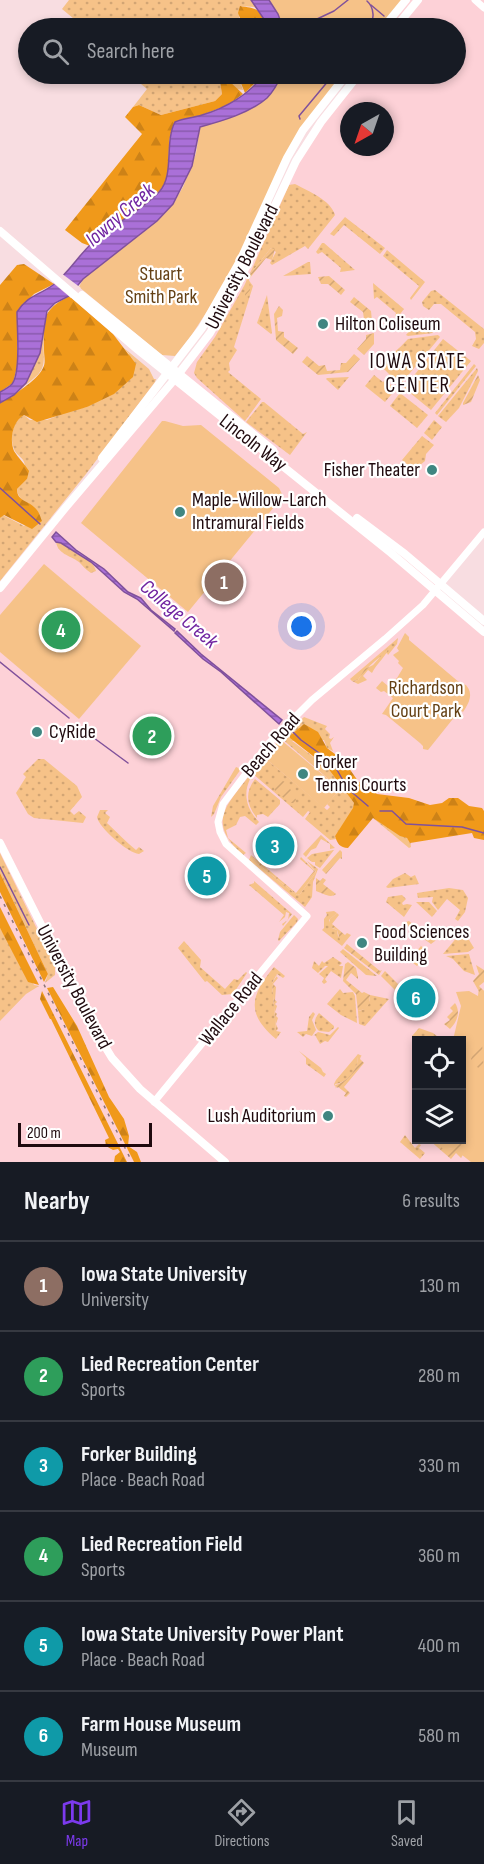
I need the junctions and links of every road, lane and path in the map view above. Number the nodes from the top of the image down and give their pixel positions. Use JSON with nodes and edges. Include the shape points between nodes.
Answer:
{"nodes":[{"id":1,"x":406,"y":0,"type":"edge"},
{"id":2,"x":418,"y":0,"type":"edge"},
{"id":3,"x":475,"y":0,"type":"edge"},
{"id":4,"x":484,"y":8,"type":"edge"},
{"id":5,"x":391,"y":18,"type":"edge"},
{"id":6,"x":403,"y":18,"type":"edge"},
{"id":7,"x":339,"y":84,"type":"edge"},
{"id":8,"x":351,"y":84,"type":"edge"},
{"id":9,"x":0,"y":231,"type":"edge"},
{"id":10,"x":189,"y":354,"type":"junction"},
{"id":11,"x":155,"y":359,"type":"junction"},
{"id":12,"x":173,"y":374,"type":"junction"},
{"id":13,"x":195,"y":392,"type":"junction"},
{"id":14,"x":158,"y":393,"type":"junction"},
{"id":15,"x":484,"y":532,"type":"edge"},
{"id":16,"x":439,"y":587,"type":"junction"},
{"id":17,"x":0,"y":588,"type":"edge"},
{"id":18,"x":484,"y":621,"type":"edge"},
{"id":19,"x":484,"y":632,"type":"edge"},
{"id":20,"x":0,"y":843,"type":"edge"},
{"id":21,"x":307,"y":916,"type":"joint"},
{"id":22,"x":154,"y":1102,"type":"junction"},
{"id":23,"x":225,"y":1162,"type":"edge"}],
"edges":[{"from":1,"to":5,"type":"main road"},
{"from":2,"to":6,"type":"main road"},
{"from":3,"to":4,"type":"street"},
{"from":7,"to":10,"type":"main road","name":"University Boulevard","via":[[286,158],[229,284]]},
{"from":8,"to":10,"type":"main road","name":"University Boulevard","via":[[300,153],[230,301]]},
{"from":9,"to":11,"type":"main road","name":"Lincoln Way"},
{"from":10,"to":11,"type":"main road"},
{"from":10,"to":12,"type":"main road","name":"University Boulevard"},
{"from":10,"to":13,"type":"main road","via":[[188,372]]},
{"from":11,"to":12,"type":"main road","name":"Lincoln Way"},
{"from":11,"to":14,"type":"main road"},
{"from":12,"to":13,"type":"main road","name":"Lincoln Way"},
{"from":12,"to":14,"type":"main road","name":"University Boulevard"},
{"from":13,"to":14,"type":"main road","via":[[178,389]]},
{"from":13,"to":16,"type":"main road","name":"Lincoln Way"},
{"from":14,"to":17,"type":"main road","name":"University Boulevard"},
{"from":15,"to":16,"type":"street","name":"Beach Road"},
{"from":16,"to":18,"type":"main road","name":"Lincoln Way"},
{"from":16,"to":19,"type":"main road","name":"Lincoln Way"},
{"from":16,"to":21,"type":"street","name":"Beach Road","via":[[290,721],[223,804],[218,822],[226,844]]},
{"from":20,"to":22,"type":"main road","name":"University Boulevard","via":[[99,1039],[124,1073]]},
{"from":21,"to":22,"type":"street","name":"Wallace Road"},
{"from":22,"to":23,"type":"main road","name":"University Boulevard"}]}
